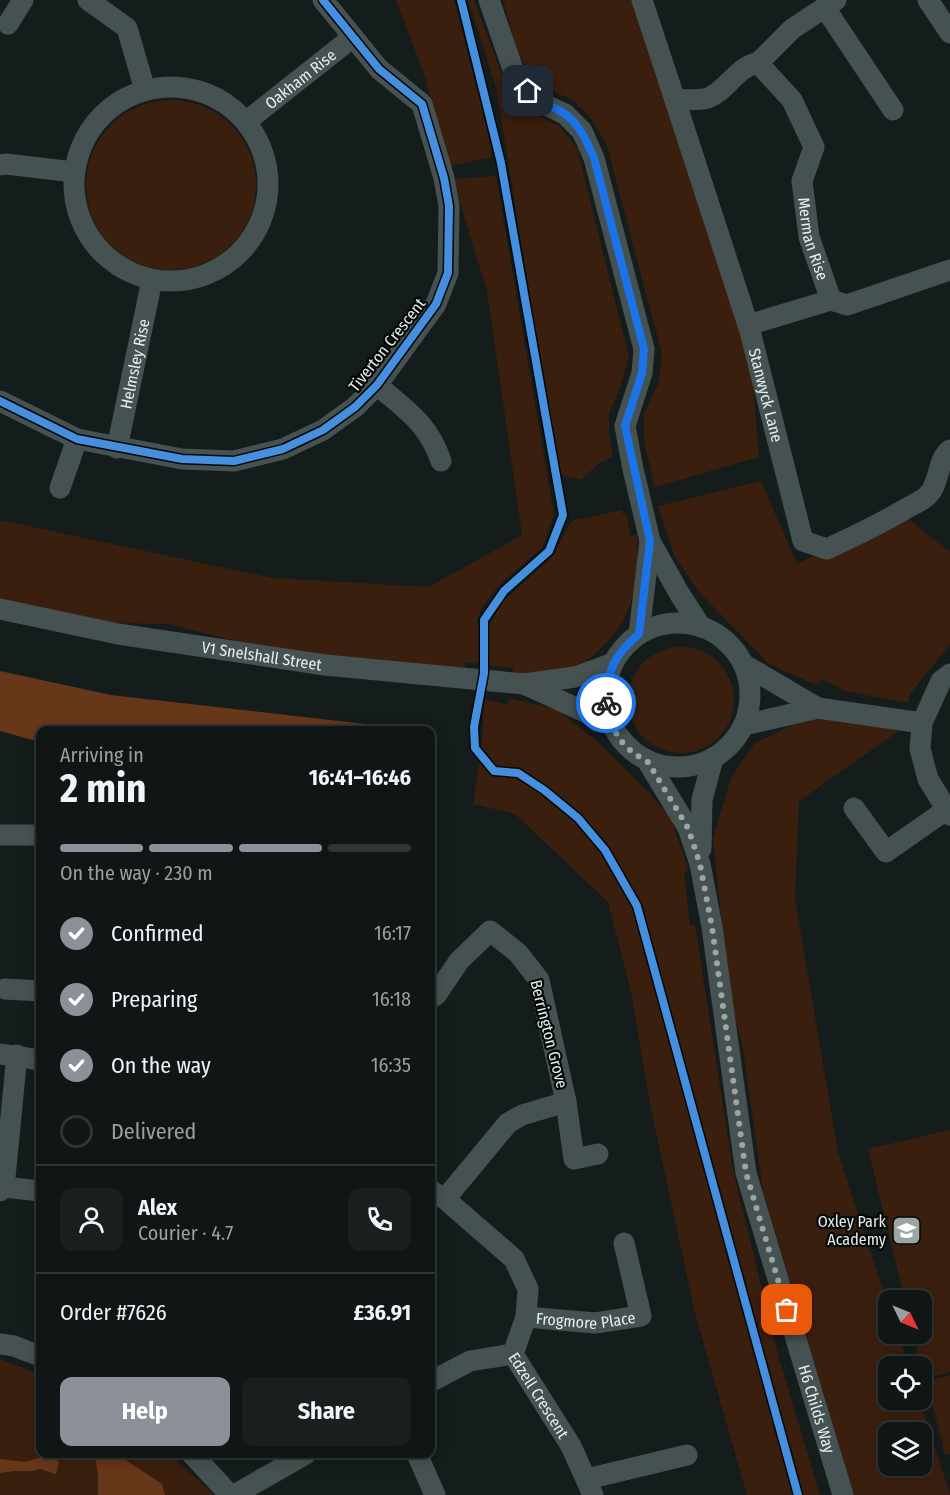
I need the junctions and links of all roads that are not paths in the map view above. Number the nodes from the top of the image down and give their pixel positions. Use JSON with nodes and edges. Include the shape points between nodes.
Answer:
{"nodes":[{"id":1,"x":23,"y":0,"type":"edge"},
{"id":2,"x":87,"y":0,"type":"edge"},
{"id":3,"x":323,"y":0,"type":"edge"},
{"id":4,"x":489,"y":0,"type":"edge"},
{"id":5,"x":642,"y":0,"type":"edge"},
{"id":6,"x":927,"y":0,"type":"edge"},
{"id":7,"x":830,"y":4,"type":"edge"},
{"id":8,"x":8,"y":24,"type":"dead end"},
{"id":9,"x":950,"y":33,"type":"edge"},
{"id":10,"x":353,"y":37,"type":"junction"},
{"id":11,"x":758,"y":63,"type":"junction"},
{"id":12,"x":146,"y":90,"type":"junction"},
{"id":13,"x":675,"y":100,"type":"junction"},
{"id":14,"x":892,"y":110,"type":"dead end"},
{"id":15,"x":247,"y":121,"type":"junction"},
{"id":16,"x":0,"y":165,"type":"edge"},
{"id":17,"x":74,"y":172,"type":"junction"},
{"id":18,"x":950,"y":270,"type":"edge"},
{"id":19,"x":152,"y":280,"type":"junction"},
{"id":20,"x":831,"y":300,"type":"junction"},
{"id":21,"x":748,"y":325,"type":"junction"},
{"id":22,"x":377,"y":385,"type":"junction"},
{"id":23,"x":0,"y":401,"type":"edge"},
{"id":24,"x":77,"y":440,"type":"junction"},
{"id":25,"x":117,"y":448,"type":"junction"},
{"id":26,"x":950,"y":450,"type":"edge"},
{"id":27,"x":442,"y":465,"type":"dead end"},
{"id":28,"x":60,"y":488,"type":"dead end"},
{"id":29,"x":649,"y":535,"type":"junction"},
{"id":30,"x":0,"y":609,"type":"edge"},
{"id":31,"x":702,"y":627,"type":"junction"},
{"id":32,"x":639,"y":634,"type":"junction"},
{"id":33,"x":613,"y":663,"type":"junction"},
{"id":34,"x":743,"y":664,"type":"junction"},
{"id":35,"x":950,"y":674,"type":"edge"},
{"id":36,"x":524,"y":684,"type":"junction"},
{"id":37,"x":818,"y":708,"type":"junction"},
{"id":38,"x":922,"y":723,"type":"junction"},
{"id":39,"x":611,"y":724,"type":"junction"},
{"id":40,"x":744,"y":725,"type":"junction"},
{"id":41,"x":713,"y":758,"type":"junction"},
{"id":42,"x":648,"y":762,"type":"junction"},
{"id":43,"x":854,"y":808,"type":"dead end"},
{"id":44,"x":948,"y":812,"type":"edge"},
{"id":45,"x":36,"y":835,"type":"edge"},
{"id":46,"x":0,"y":836,"type":"edge"},
{"id":47,"x":700,"y":864,"type":"junction"},
{"id":48,"x":5,"y":989,"type":"dead end"},
{"id":49,"x":36,"y":991,"type":"edge"},
{"id":50,"x":435,"y":996,"type":"edge"},
{"id":51,"x":9,"y":1054,"type":"edge"},
{"id":52,"x":36,"y":1059,"type":"edge"},
{"id":53,"x":566,"y":1102,"type":"junction"},
{"id":54,"x":598,"y":1154,"type":"dead end"},
{"id":55,"x":2,"y":1189,"type":"edge"},
{"id":56,"x":36,"y":1191,"type":"edge"},
{"id":57,"x":438,"y":1195,"type":"edge"},
{"id":58,"x":624,"y":1243,"type":"dead end"},
{"id":59,"x":526,"y":1317,"type":"junction"},
{"id":60,"x":0,"y":1344,"type":"edge"},
{"id":61,"x":36,"y":1354,"type":"edge"},
{"id":62,"x":513,"y":1354,"type":"junction"},
{"id":63,"x":435,"y":1379,"type":"edge"},
{"id":64,"x":687,"y":1455,"type":"dead end"},
{"id":65,"x":196,"y":1458,"type":"edge"},
{"id":66,"x":299,"y":1458,"type":"edge"},
{"id":67,"x":419,"y":1458,"type":"edge"},
{"id":68,"x":590,"y":1487,"type":"edge"},
{"id":69,"x":232,"y":1495,"type":"edge"},
{"id":70,"x":435,"y":1495,"type":"edge"},
{"id":71,"x":843,"y":1495,"type":"edge"}],
"edges":[{"from":1,"to":8,"type":"street"},
{"from":2,"to":12,"type":"street","via":[[127,28]]},
{"from":3,"to":10,"type":"street","name":"Tiverton Crescent"},
{"from":4,"to":29,"type":"street","via":[[517,81],[539,102],[565,114],[582,131],[594,158],[644,349],[642,373],[625,426]]},
{"from":5,"to":13,"type":"street","name":"Stanwyck Lane"},
{"from":6,"to":9,"type":"street"},
{"from":7,"to":11,"type":"street","via":[[792,29]]},
{"from":7,"to":14,"type":"street"},
{"from":10,"to":15,"type":"street","name":"Oakham Rise"},
{"from":10,"to":22,"type":"street","name":"Tiverton Crescent","via":[[379,69],[422,104],[449,206],[448,273],[436,304]]},
{"from":11,"to":13,"type":"street","via":[[749,64],[708,98]]},
{"from":11,"to":20,"type":"street","name":"Merman Rise","via":[[792,100],[814,147],[802,181],[809,237]]},
{"from":12,"to":15,"type":"street","via":[[173,86],[201,90],[226,103]]},
{"from":12,"to":17,"type":"street","via":[[119,101],[97,120],[82,144]]},
{"from":13,"to":21,"type":"street","name":"Stanwyck Lane"},
{"from":15,"to":19,"type":"street","via":[[261,145],[268,171],[268,199],[258,229],[240,254],[214,272],[183,281]]},
{"from":16,"to":17,"type":"street"},
{"from":17,"to":19,"type":"street","via":[[74,201],[84,229],[101,253],[124,270]]},
{"from":18,"to":20,"type":"street","name":"Merman Rise","via":[[847,305]]},
{"from":19,"to":25,"type":"street","name":"Helmsley Rise"},
{"from":20,"to":21,"type":"street"},
{"from":21,"to":26,"type":"street","name":"Stanwyck Lane","via":[[803,541],[826,549],[927,496],[937,484]]},
{"from":22,"to":25,"type":"street","name":"Tiverton Crescent","via":[[323,430],[283,449],[234,461],[182,459]]},
{"from":22,"to":27,"type":"street","via":[[424,426]]},
{"from":23,"to":24,"type":"street","name":"Tiverton Crescent"},
{"from":24,"to":25,"type":"street","name":"Tiverton Crescent"},
{"from":24,"to":28,"type":"street"},
{"from":29,"to":31,"type":"street"},
{"from":29,"to":32,"type":"street"},
{"from":30,"to":36,"type":"street","name":"V1 Snelshall Street","via":[[118,634],[325,665]]},
{"from":31,"to":32,"type":"street","via":[[659,625]]},
{"from":31,"to":34,"type":"street","via":[[733,648]]},
{"from":32,"to":33,"type":"street","via":[[624,646]]},
{"from":33,"to":36,"type":"street","name":"V1 Snelshall Street","via":[[574,677]]},
{"from":33,"to":39,"type":"street","via":[[606,683]]},
{"from":34,"to":37,"type":"street"},
{"from":34,"to":40,"type":"street","via":[[749,684]]},
{"from":35,"to":38,"type":"street","via":[[941,681]]},
{"from":36,"to":39,"type":"street","name":"V1 Snelshall Street"},
{"from":37,"to":38,"type":"street"},
{"from":37,"to":40,"type":"street"},
{"from":38,"to":44,"type":"street","via":[[920,749],[928,779]]},
{"from":39,"to":42,"type":"street","via":[[620,740]]},
{"from":40,"to":41,"type":"street","via":[[731,744]]},
{"from":41,"to":42,"type":"street","via":[[692,766]]},
{"from":41,"to":47,"type":"street","name":"H6 Childs Way","via":[[702,800]]},
{"from":42,"to":47,"type":"street","name":"H6 Childs Way","via":[[688,828]]},
{"from":43,"to":44,"type":"street","via":[[886,852]]},
{"from":45,"to":46,"type":"street"},
{"from":47,"to":71,"type":"street","name":"H6 Childs Way","via":[[746,1173]]},
{"from":48,"to":49,"type":"street"},
{"from":50,"to":53,"type":"street","name":"Berrington Grove","via":[[459,961],[490,932],[518,953],[539,980]]},
{"from":51,"to":52,"type":"street"},
{"from":51,"to":55,"type":"street"},
{"from":53,"to":54,"type":"street","name":"Berrington Grove","via":[[574,1159]]},
{"from":53,"to":57,"type":"street","name":"Berrington Grove","via":[[508,1123]]},
{"from":55,"to":56,"type":"street"},
{"from":57,"to":59,"type":"street","name":"Edzell Crescent","via":[[514,1259],[528,1289]]},
{"from":58,"to":59,"type":"street","name":"Frogmore Place","via":[[641,1316],[595,1323]]},
{"from":59,"to":62,"type":"street","name":"Edzell Crescent"},
{"from":60,"to":61,"type":"street"},
{"from":62,"to":63,"type":"street","via":[[470,1361]]},
{"from":62,"to":68,"type":"street","name":"Edzell Crescent","via":[[571,1446]]},
{"from":64,"to":68,"type":"street"},
{"from":65,"to":69,"type":"street"},
{"from":66,"to":69,"type":"street"},
{"from":67,"to":70,"type":"street"}]}
